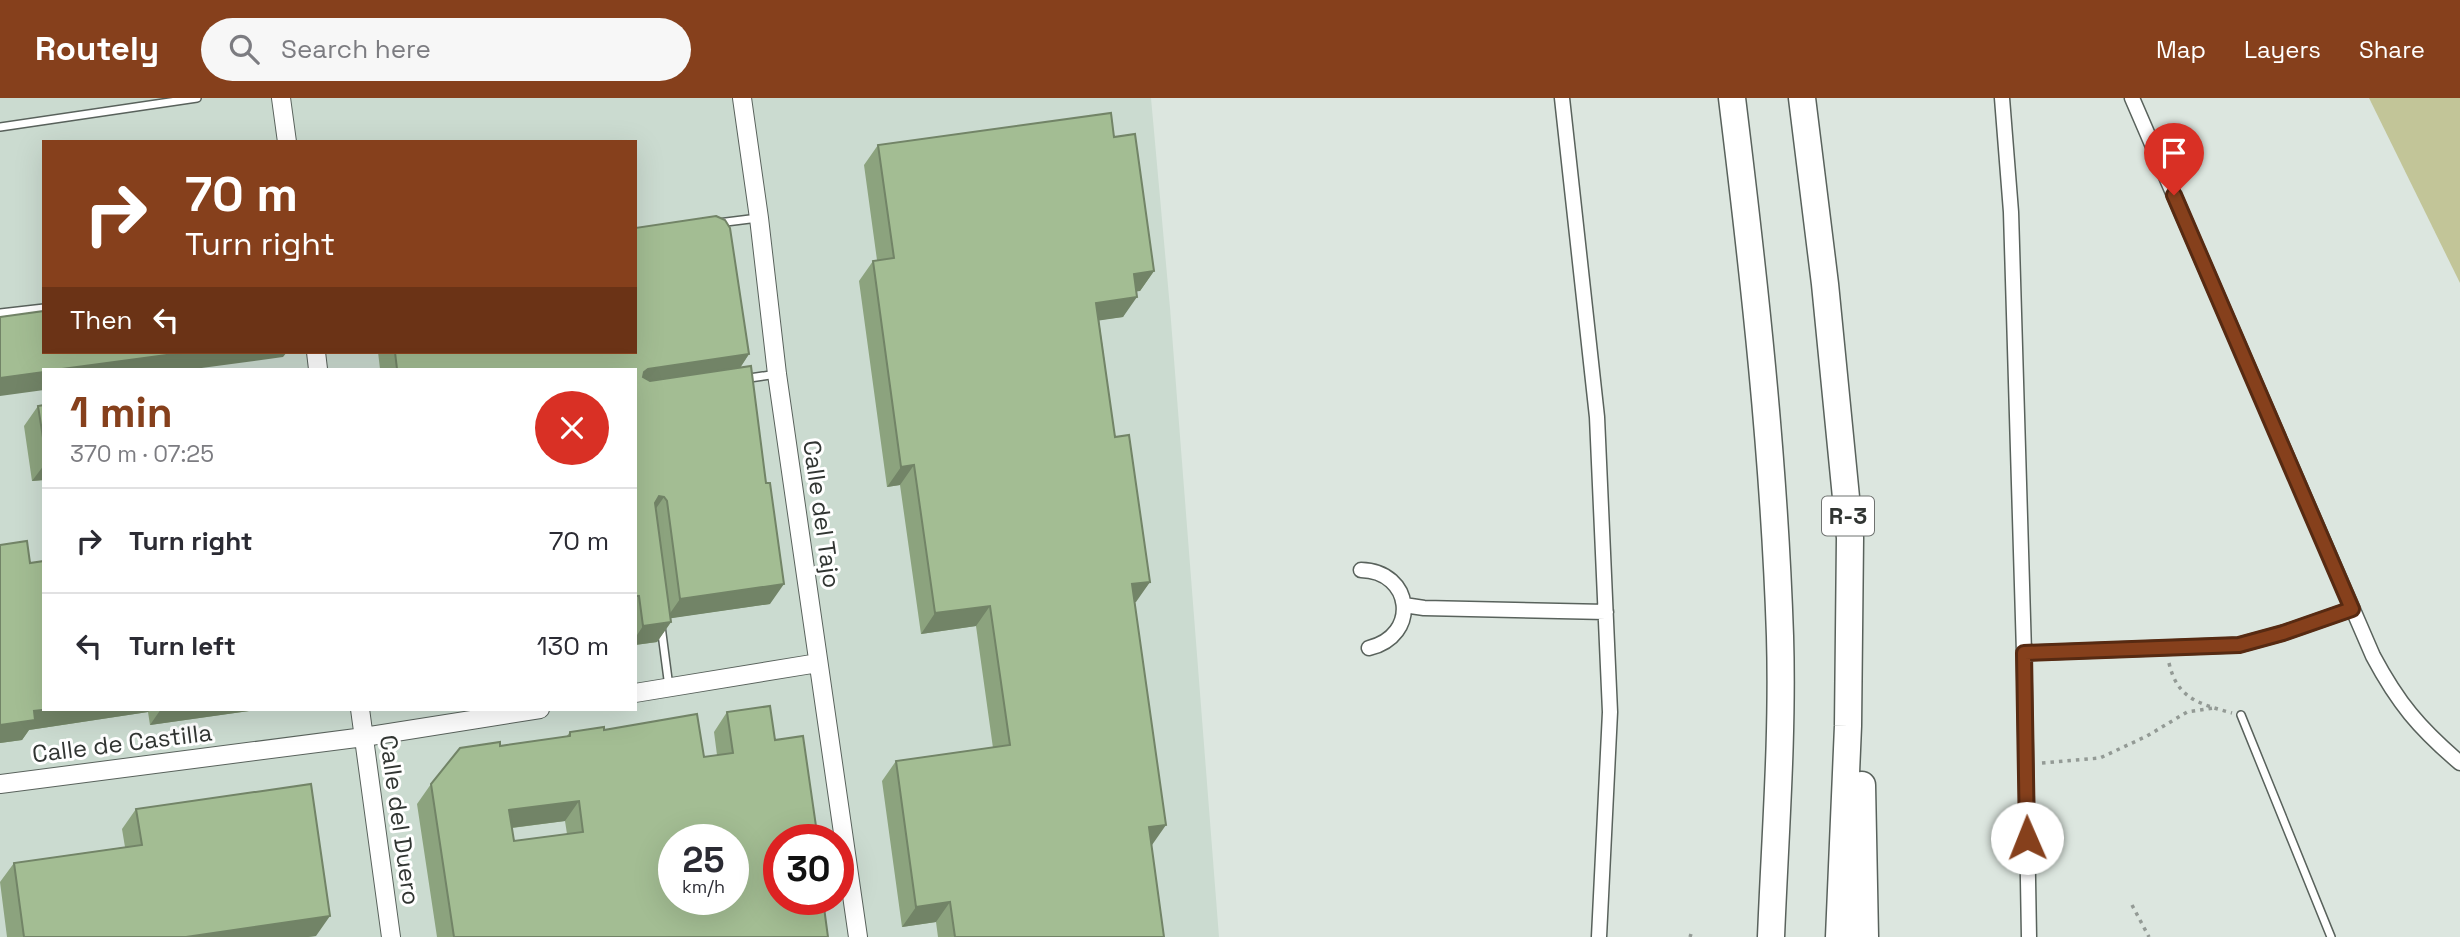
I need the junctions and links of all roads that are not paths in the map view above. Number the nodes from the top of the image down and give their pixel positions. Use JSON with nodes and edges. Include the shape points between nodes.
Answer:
{"nodes":[{"id":1,"x":197,"y":98,"type":"edge"},
{"id":2,"x":281,"y":98,"type":"edge"},
{"id":3,"x":741,"y":98,"type":"edge"},
{"id":4,"x":1562,"y":98,"type":"edge"},
{"id":5,"x":1732,"y":98,"type":"edge"},
{"id":6,"x":1802,"y":98,"type":"edge"},
{"id":7,"x":2003,"y":98,"type":"edge"},
{"id":8,"x":2132,"y":98,"type":"edge"},
{"id":9,"x":0,"y":127,"type":"edge"},
{"id":10,"x":287,"y":140,"type":"edge"},
{"id":11,"x":759,"y":218,"type":"junction"},
{"id":12,"x":707,"y":224,"type":"edge"},
{"id":13,"x":42,"y":308,"type":"edge"},
{"id":14,"x":0,"y":313,"type":"edge"},
{"id":15,"x":777,"y":374,"type":"junction"},
{"id":16,"x":738,"y":379,"type":"edge"},
{"id":17,"x":1767,"y":415,"type":"junction"},
{"id":18,"x":1850,"y":538,"type":"junction"},
{"id":19,"x":1361,"y":570,"type":"dead end"},
{"id":20,"x":1404,"y":605,"type":"junction"},
{"id":21,"x":2352,"y":609,"type":"junction"},
{"id":22,"x":1606,"y":612,"type":"junction"},
{"id":23,"x":659,"y":614,"type":"edge"},
{"id":24,"x":1369,"y":648,"type":"dead end"},
{"id":25,"x":2024,"y":653,"type":"junction"},
{"id":26,"x":818,"y":663,"type":"junction"},
{"id":27,"x":670,"y":687,"type":"junction"},
{"id":28,"x":637,"y":693,"type":"edge"},
{"id":29,"x":360,"y":711,"type":"edge"},
{"id":30,"x":514,"y":711,"type":"edge"},
{"id":31,"x":463,"y":715,"type":"edge"},
{"id":32,"x":2241,"y":715,"type":"road end"},
{"id":33,"x":363,"y":737,"type":"junction"},
{"id":34,"x":2460,"y":763,"type":"edge"},
{"id":35,"x":0,"y":784,"type":"edge"},
{"id":36,"x":391,"y":937,"type":"edge"},
{"id":37,"x":858,"y":937,"type":"edge"},
{"id":38,"x":1599,"y":937,"type":"edge"},
{"id":39,"x":1754,"y":937,"type":"edge"},
{"id":40,"x":1771,"y":937,"type":"edge"},
{"id":41,"x":1839,"y":937,"type":"edge"},
{"id":42,"x":1865,"y":937,"type":"edge"},
{"id":43,"x":2029,"y":937,"type":"edge"},
{"id":44,"x":2331,"y":937,"type":"edge"}],
"edges":[{"from":1,"to":9,"type":"lane"},
{"from":2,"to":10,"type":"street"},
{"from":3,"to":11,"type":"street","name":"Calle del Tajo"},
{"from":4,"to":22,"type":"street","via":[[1597,417]]},
{"from":5,"to":17,"type":"highway"},
{"from":6,"to":18,"type":"highway","number":"R-3"},
{"from":7,"to":25,"type":"street","via":[[2011,212]]},
{"from":8,"to":21,"type":"street"},
{"from":11,"to":12,"type":"lane"},
{"from":11,"to":15,"type":"street","name":"Calle del Tajo"},
{"from":13,"to":14,"type":"lane"},
{"from":15,"to":16,"type":"lane"},
{"from":15,"to":26,"type":"street","name":"Calle del Tajo"},
{"from":17,"to":39,"type":"highway","via":[[1761,869]]},
{"from":17,"to":40,"type":"highway","via":[[1780,636]]},
{"from":18,"to":41,"type":"highway","number":"R-3"},
{"from":18,"to":42,"type":"highway"},
{"from":19,"to":20,"type":"street","via":[[1390,579]]},
{"from":20,"to":22,"type":"street"},
{"from":20,"to":24,"type":"street","via":[[1394,636]]},
{"from":21,"to":25,"type":"street","via":[[2239,645]]},
{"from":21,"to":34,"type":"street","via":[[2390,688],[2421,728]]},
{"from":22,"to":38,"type":"street","via":[[1610,712]]},
{"from":23,"to":27,"type":"lane"},
{"from":25,"to":43,"type":"street"},
{"from":26,"to":27,"type":"street"},
{"from":26,"to":37,"type":"street","name":"Calle del Tajo"},
{"from":27,"to":28,"type":"street"},
{"from":29,"to":33,"type":"street","name":"Calle del Duero"},
{"from":30,"to":31,"type":"street","name":"Calle de Castilla"},
{"from":31,"to":33,"type":"street","name":"Calle de Castilla"},
{"from":32,"to":44,"type":"lane"},
{"from":33,"to":35,"type":"street","name":"Calle de Castilla"},
{"from":33,"to":36,"type":"street","name":"Calle del Duero"}]}
